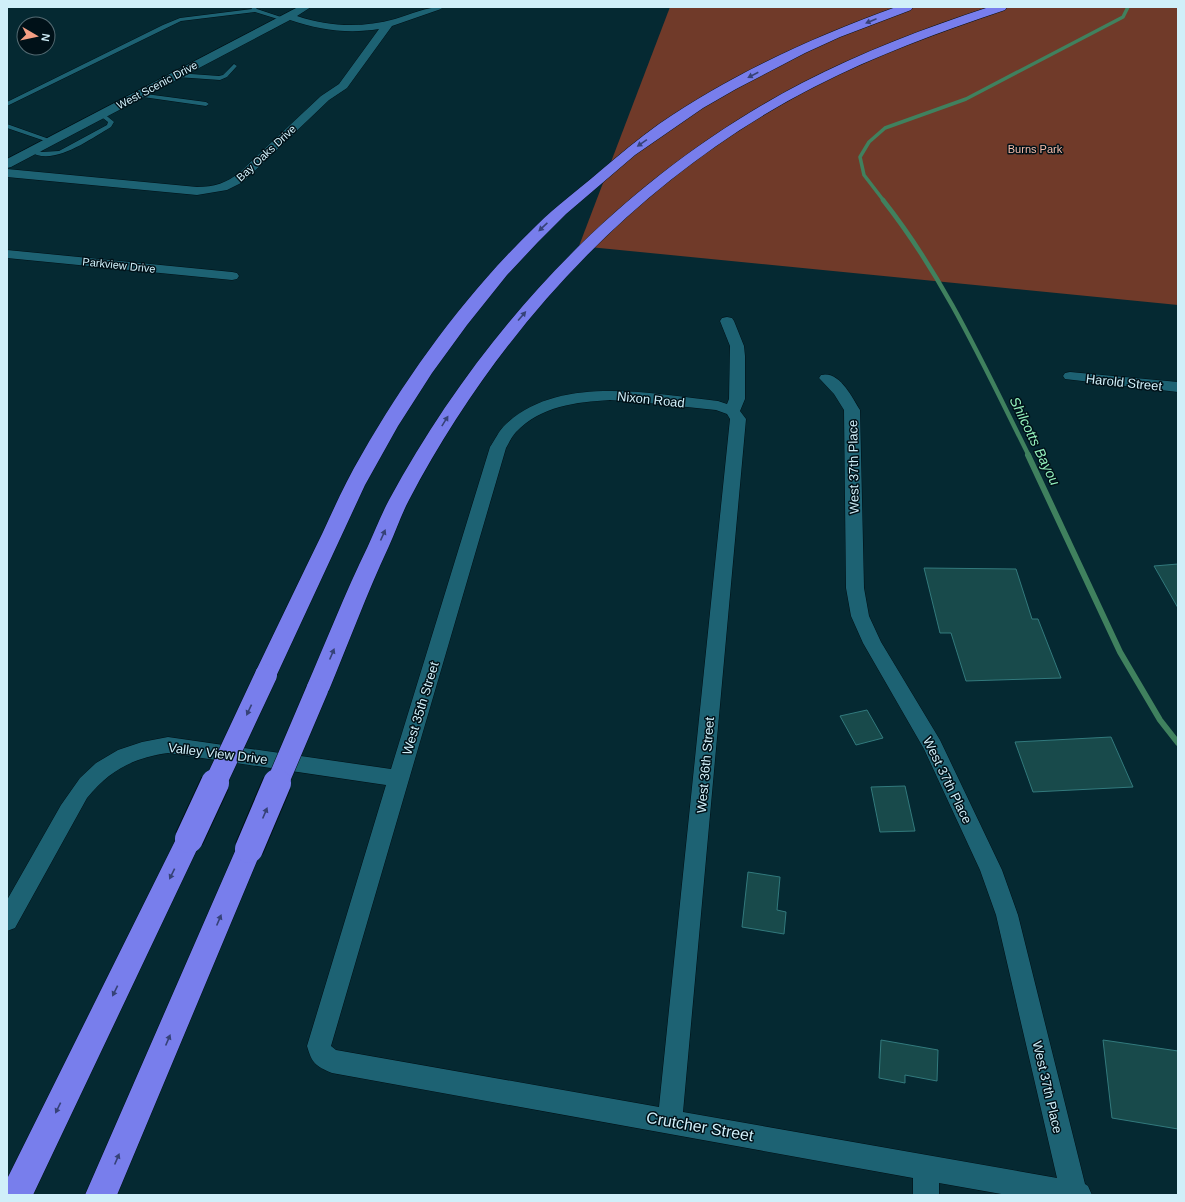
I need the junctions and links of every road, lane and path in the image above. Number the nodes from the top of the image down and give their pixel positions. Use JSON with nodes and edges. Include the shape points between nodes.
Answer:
{"nodes":[{"id":1,"x":306,"y":7,"type":"edge"},
{"id":2,"x":438,"y":7,"type":"edge"},
{"id":3,"x":907,"y":7,"type":"edge"},
{"id":4,"x":1001,"y":7,"type":"edge"},
{"id":5,"x":254,"y":8,"type":"edge"},
{"id":6,"x":286,"y":17,"type":"junction"},
{"id":7,"x":387,"y":25,"type":"junction"},
{"id":8,"x":234,"y":66,"type":"dead end"},
{"id":9,"x":176,"y":75,"type":"junction"},
{"id":10,"x":138,"y":95,"type":"junction"},
{"id":11,"x":7,"y":104,"type":"edge"},
{"id":12,"x":206,"y":104,"type":"dead end"},
{"id":13,"x":101,"y":114,"type":"junction"},
{"id":14,"x":7,"y":126,"type":"edge"},
{"id":15,"x":50,"y":141,"type":"junction"},
{"id":16,"x":32,"y":151,"type":"junction"},
{"id":17,"x":7,"y":164,"type":"edge"},
{"id":18,"x":7,"y":173,"type":"edge"},
{"id":19,"x":7,"y":254,"type":"edge"},
{"id":20,"x":232,"y":276,"type":"dead end"},
{"id":21,"x":727,"y":321,"type":"dead end"},
{"id":22,"x":1070,"y":376,"type":"dead end"},
{"id":23,"x":826,"y":378,"type":"dead end"},
{"id":24,"x":1178,"y":387,"type":"edge"},
{"id":25,"x":569,"y":399,"type":"joint"},
{"id":26,"x":732,"y":411,"type":"junction"},
{"id":27,"x":398,"y":778,"type":"junction"},
{"id":28,"x":7,"y":921,"type":"edge"},
{"id":29,"x":322,"y":1055,"type":"joint"},
{"id":30,"x":670,"y":1121,"type":"junction"},
{"id":31,"x":926,"y":1168,"type":"junction"},
{"id":32,"x":16,"y":1195,"type":"edge"},
{"id":33,"x":101,"y":1195,"type":"edge"},
{"id":34,"x":926,"y":1195,"type":"edge"},
{"id":35,"x":1076,"y":1195,"type":"edge"}],
"edges":[{"from":1,"to":6,"type":"street","name":"West Scenic Drive"},
{"from":2,"to":7,"type":"street"},
{"from":3,"to":32,"type":"highway","one_way":true,"bridge":true,"via":[[807,48],[739,82],[670,124],[628,154],[523,247],[460,321],[410,392],[371,456]]},
{"from":33,"to":4,"type":"highway","one_way":true,"bridge":true,"via":[[398,502],[424,454],[479,370],[516,322],[571,260],[632,203],[708,145],[760,111],[828,75],[878,52]]},
{"from":5,"to":6,"type":"lane"},
{"from":5,"to":11,"type":"lane","via":[[180,20]]},
{"from":6,"to":7,"type":"street","via":[[333,28],[356,29]]},
{"from":6,"to":9,"type":"street","name":"West Scenic Drive"},
{"from":7,"to":18,"type":"street","name":"Bay Oaks Drive","via":[[343,86],[325,98],[238,181],[223,188],[197,191]]},
{"from":8,"to":9,"type":"lane","via":[[220,78]]},
{"from":9,"to":10,"type":"street","name":"West Scenic Drive"},
{"from":10,"to":12,"type":"lane"},
{"from":10,"to":13,"type":"street","name":"West Scenic Drive"},
{"from":13,"to":15,"type":"street","name":"West Scenic Drive"},
{"from":13,"to":16,"type":"lane","via":[[111,122],[109,126],[60,153],[42,154]]},
{"from":14,"to":15,"type":"lane"},
{"from":15,"to":16,"type":"street","name":"West Scenic Drive"},
{"from":16,"to":17,"type":"street","name":"West Scenic Drive"},
{"from":19,"to":20,"type":"street","name":"Parkview Drive"},
{"from":21,"to":26,"type":"street","via":[[737,346],[738,356],[737,399]]},
{"from":22,"to":24,"type":"street","name":"Harold Street"},
{"from":23,"to":35,"type":"street","name":"West 37th Place","via":[[840,391],[852,410],[855,588],[860,616],[872,643],[933,746],[991,870],[1007,915]]},
{"from":25,"to":26,"type":"street","name":"Nixon Road","via":[[612,395],[718,406]]},
{"from":25,"to":27,"type":"street","name":"West 35th Street","via":[[525,416],[511,427],[498,447]]},
{"from":26,"to":30,"type":"street","name":"West 36th Street","via":[[738,419]]},
{"from":27,"to":28,"type":"street","name":"Valley View Drive","via":[[168,746],[134,752],[102,769],[87,783],[71,806]]},
{"from":27,"to":29,"type":"street","name":"West 35th Street","via":[[319,1046]]},
{"from":29,"to":30,"type":"street","name":"Crutcher Street","via":[[332,1061]]},
{"from":30,"to":31,"type":"street","name":"Crutcher Street"},
{"from":31,"to":34,"type":"street"},
{"from":31,"to":35,"type":"street","name":"Crutcher Street"}]}
